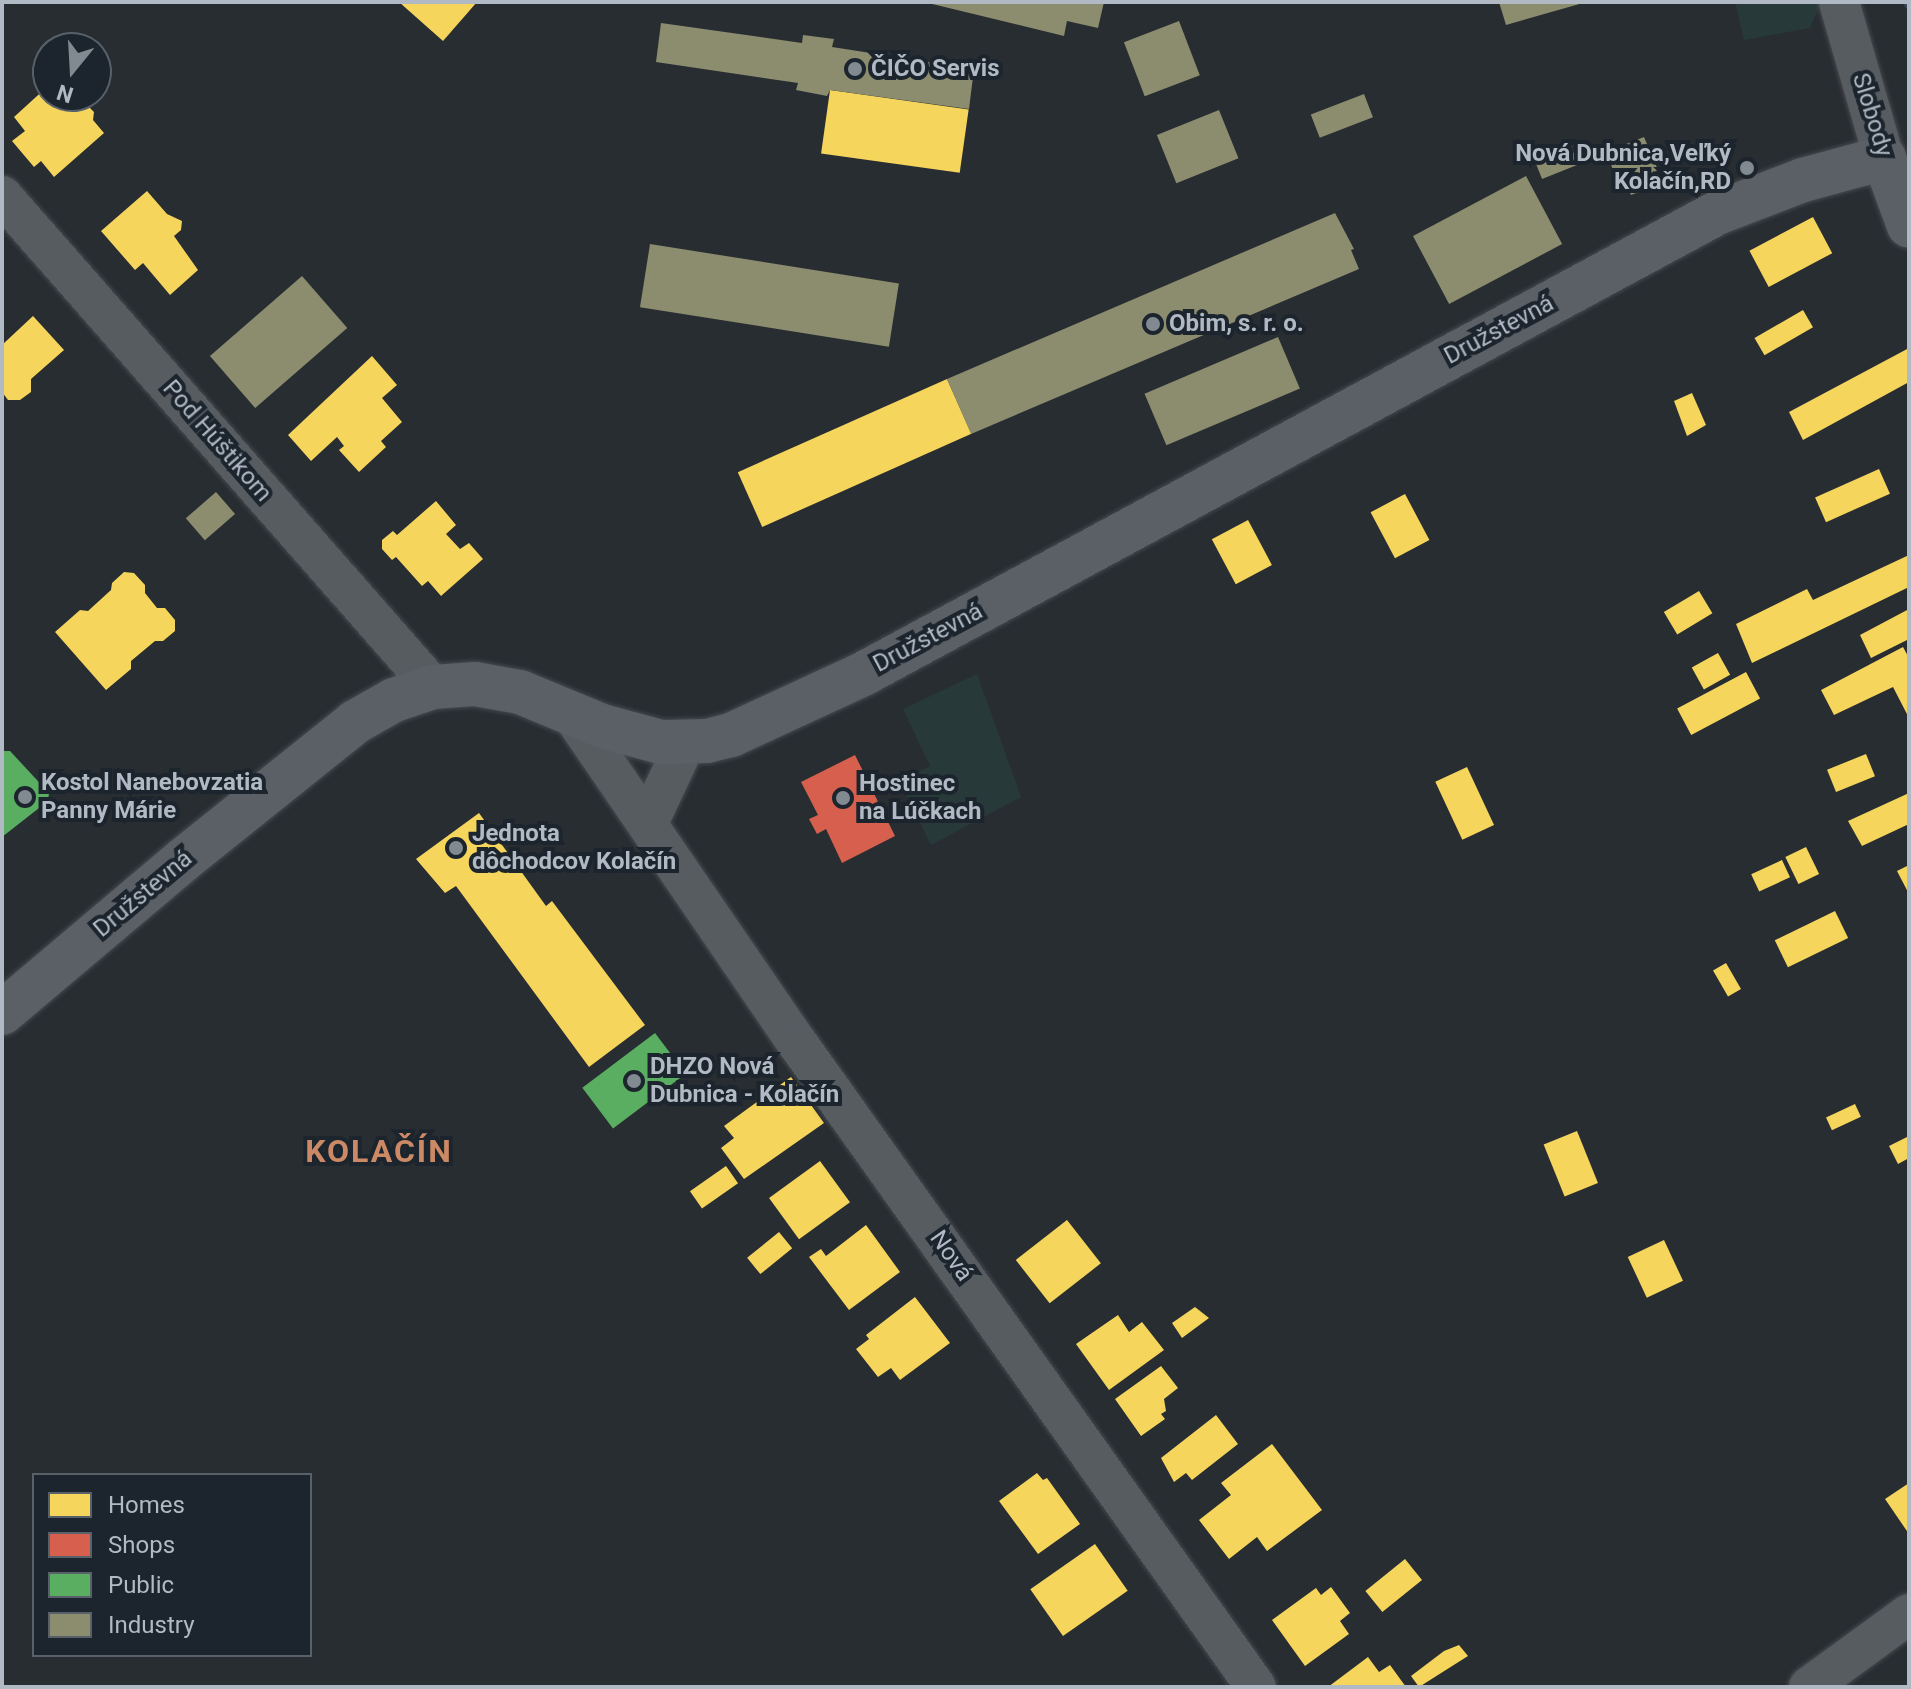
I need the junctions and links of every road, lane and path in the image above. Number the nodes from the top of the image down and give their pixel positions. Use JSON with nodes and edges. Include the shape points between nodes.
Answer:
{"nodes":[{"id":1,"x":1839,"y":2,"type":"edge"},
{"id":2,"x":1894,"y":163,"type":"edge"},
{"id":3,"x":2,"y":196,"type":"edge"},
{"id":4,"x":1909,"y":226,"type":"edge"},
{"id":5,"x":433,"y":687,"type":"junction"},
{"id":6,"x":571,"y":713,"type":"junction"},
{"id":7,"x":686,"y":742,"type":"junction"},
{"id":8,"x":648,"y":823,"type":"junction"},
{"id":9,"x":2,"y":1013,"type":"edge"},
{"id":10,"x":1909,"y":1614,"type":"edge"},
{"id":11,"x":1256,"y":1687,"type":"edge"},
{"id":12,"x":1809,"y":1687,"type":"edge"}],
"edges":[{"from":1,"to":2,"type":"street","name":"Slobody"},
{"from":2,"to":4,"type":"street","name":"Slobody"},
{"from":2,"to":7,"type":"street","name":"Družstevná","via":[[1803,180],[1717,213],[863,674],[731,735]]},
{"from":3,"to":5,"type":"street","name":"Pod Húštikom"},
{"from":5,"to":6,"type":"street","name":"Družstevná","via":[[475,684],[520,692]]},
{"from":5,"to":9,"type":"street","name":"Družstevná","via":[[394,700],[355,722]]},
{"from":6,"to":7,"type":"street","name":"Družstevná","via":[[636,736]]},
{"from":6,"to":8,"type":"street","name":"Nová"},
{"from":7,"to":8,"type":"street"},
{"from":8,"to":11,"type":"street","name":"Nová","via":[[798,1044]]},
{"from":10,"to":12,"type":"street"}]}
